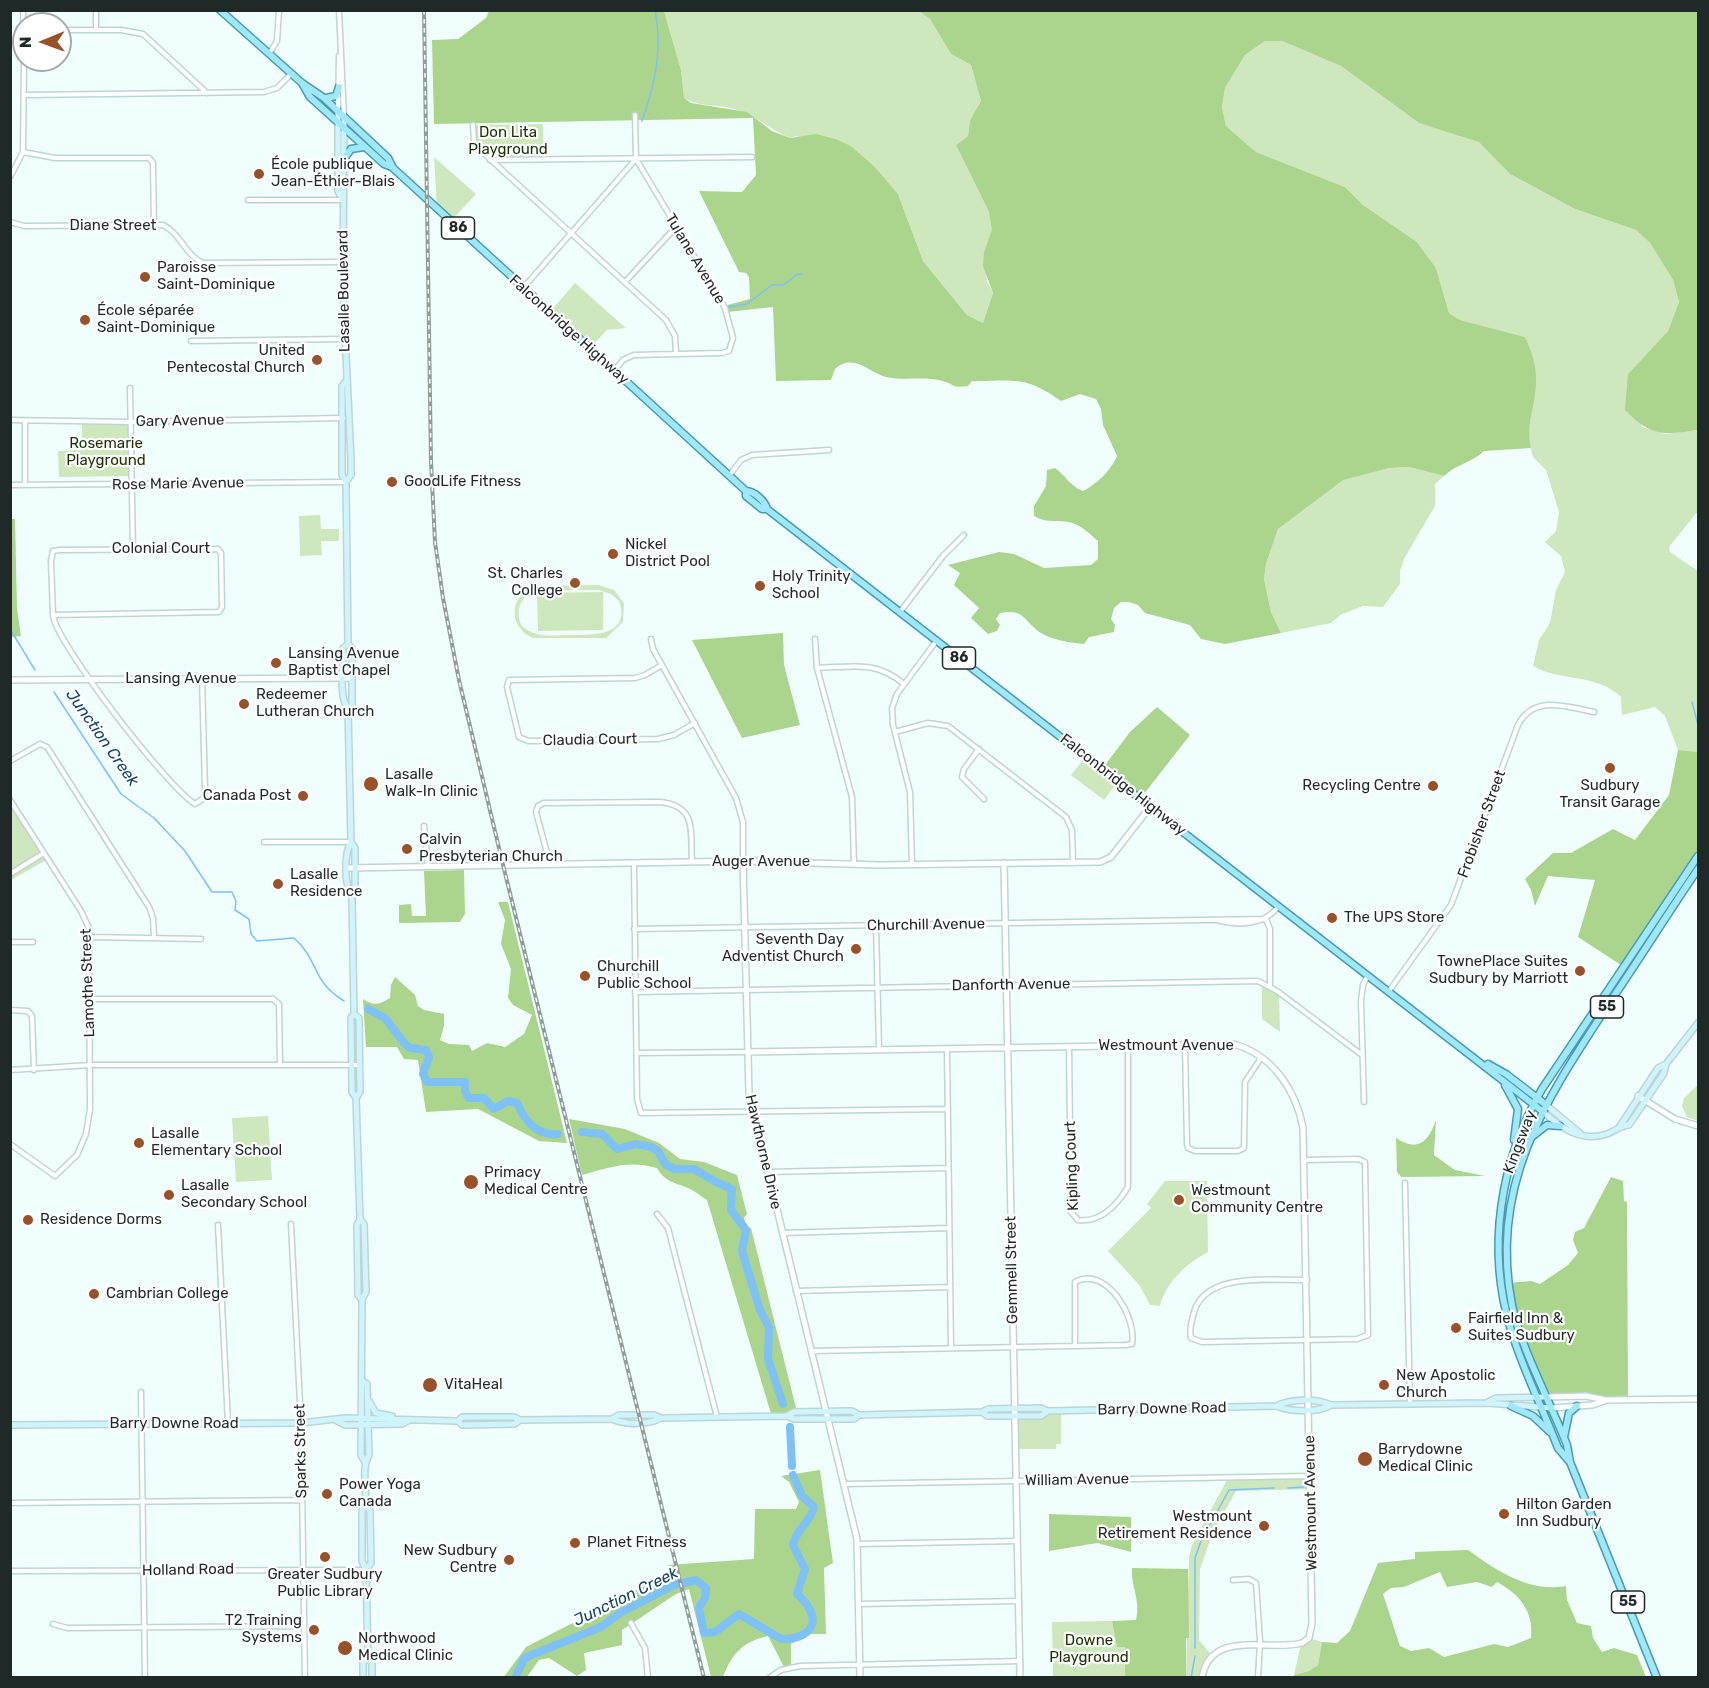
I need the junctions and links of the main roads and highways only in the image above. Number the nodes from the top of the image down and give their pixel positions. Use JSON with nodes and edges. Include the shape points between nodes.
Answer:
{"nodes":[{"id":1,"x":220,"y":10,"type":"edge"},
{"id":2,"x":302,"y":83,"type":"junction"},
{"id":3,"x":339,"y":87,"type":"road end"},
{"id":4,"x":324,"y":98,"type":"junction"},
{"id":5,"x":338,"y":111,"type":"junction"},
{"id":6,"x":344,"y":117,"type":"junction"},
{"id":7,"x":338,"y":123,"type":"junction"},
{"id":8,"x":344,"y":128,"type":"junction"},
{"id":9,"x":366,"y":147,"type":"junction"},
{"id":10,"x":344,"y":159,"type":"junction"},
{"id":11,"x":393,"y":168,"type":"junction"},
{"id":12,"x":343,"y":200,"type":"junction"},
{"id":13,"x":346,"y":381,"type":"junction"},
{"id":14,"x":346,"y":482,"type":"junction"},
{"id":15,"x":348,"y":644,"type":"junction"},
{"id":16,"x":348,"y":709,"type":"junction"},
{"id":17,"x":351,"y":842,"type":"junction"},
{"id":18,"x":1698,"y":856,"type":"edge"},
{"id":19,"x":1698,"y":869,"type":"edge"},
{"id":20,"x":352,"y":897,"type":"junction"},
{"id":21,"x":354,"y":1014,"type":"junction"},
{"id":22,"x":1698,"y":1023,"type":"edge"},
{"id":23,"x":1480,"y":1060,"type":"junction"},
{"id":24,"x":1666,"y":1064,"type":"junction"},
{"id":25,"x":1501,"y":1080,"type":"junction"},
{"id":26,"x":357,"y":1098,"type":"junction"},
{"id":27,"x":1536,"y":1101,"type":"junction"},
{"id":28,"x":1544,"y":1107,"type":"junction"},
{"id":29,"x":1560,"y":1126,"type":"junction"},
{"id":30,"x":1620,"y":1126,"type":"junction"},
{"id":31,"x":1582,"y":1135,"type":"junction"},
{"id":32,"x":1530,"y":1138,"type":"junction"},
{"id":33,"x":1512,"y":1156,"type":"junction"},
{"id":34,"x":362,"y":1381,"type":"junction"},
{"id":35,"x":1537,"y":1397,"type":"junction"},
{"id":36,"x":1548,"y":1397,"type":"junction"},
{"id":37,"x":367,"y":1398,"type":"junction"},
{"id":38,"x":1487,"y":1403,"type":"junction"},
{"id":39,"x":1331,"y":1404,"type":"junction"},
{"id":40,"x":1276,"y":1406,"type":"junction"},
{"id":41,"x":1512,"y":1406,"type":"junction"},
{"id":42,"x":1578,"y":1406,"type":"road end"},
{"id":43,"x":1542,"y":1408,"type":"junction"},
{"id":44,"x":1552,"y":1408,"type":"junction"},
{"id":45,"x":1048,"y":1411,"type":"junction"},
{"id":46,"x":982,"y":1412,"type":"junction"},
{"id":47,"x":859,"y":1415,"type":"junction"},
{"id":48,"x":787,"y":1416,"type":"junction"},
{"id":49,"x":399,"y":1419,"type":"junction"},
{"id":50,"x":408,"y":1421,"type":"junction"},
{"id":51,"x":360,"y":1422,"type":"junction"},
{"id":52,"x":368,"y":1422,"type":"junction"},
{"id":53,"x":10,"y":1425,"type":"edge"},
{"id":54,"x":380,"y":1425,"type":"junction"},
{"id":55,"x":1553,"y":1435,"type":"junction"},
{"id":56,"x":1564,"y":1437,"type":"junction"},
{"id":57,"x":368,"y":1443,"type":"junction"},
{"id":58,"x":365,"y":1462,"type":"junction"},
{"id":59,"x":1570,"y":1462,"type":"junction"},
{"id":60,"x":368,"y":1656,"type":"junction"},
{"id":61,"x":363,"y":1677,"type":"edge"},
{"id":62,"x":372,"y":1677,"type":"edge"},
{"id":63,"x":1657,"y":1677,"type":"edge"}],
"edges":[{"from":1,"to":2,"type":"main road","name":"Falconbridge Highway","number":"86"},
{"from":2,"to":4,"type":"main road","name":"Falconbridge Highway","number":"86"},
{"from":2,"to":7,"type":"main road","name":"Falconbridge Highway","number":"86","via":[[310,97]]},
{"from":3,"to":4,"type":"main road","via":[[336,96]]},
{"from":4,"to":5,"type":"main road","name":"Falconbridge Highway","number":"86"},
{"from":5,"to":6,"type":"main road","name":"Falconbridge Highway","number":"86"},
{"from":5,"to":7,"type":"main road","name":"Lasalle Boulevard"},
{"from":6,"to":8,"type":"main road","name":"Lasalle Boulevard"},
{"from":6,"to":11,"type":"main road","name":"Falconbridge Highway","number":"86","via":[[388,158]]},
{"from":7,"to":8,"type":"main road","name":"Falconbridge Highway","number":"86"},
{"from":7,"to":12,"type":"main road","name":"Lasalle Boulevard","via":[[338,191]]},
{"from":8,"to":9,"type":"main road","name":"Falconbridge Highway","number":"86"},
{"from":8,"to":10,"type":"main road","name":"Lasalle Boulevard"},
{"from":9,"to":10,"type":"main road","via":[[354,147]]},
{"from":9,"to":11,"type":"main road","name":"Falconbridge Highway","number":"86"},
{"from":10,"to":12,"type":"main road","name":"Lasalle Boulevard"},
{"from":11,"to":23,"type":"main road","name":"Falconbridge Highway","number":"86","via":[[746,491],[746,496]]},
{"from":12,"to":13,"type":"main road","name":"Lasalle Boulevard"},
{"from":13,"to":14,"type":"main road","name":"Lasalle Boulevard","via":[[351,475]]},
{"from":13,"to":14,"type":"main road","name":"Lasalle Boulevard","via":[[342,386],[342,475]]},
{"from":14,"to":15,"type":"main road","name":"Lasalle Boulevard"},
{"from":15,"to":16,"type":"main road","name":"Lasalle Boulevard","via":[[352,678],[352,705]]},
{"from":15,"to":16,"type":"main road","name":"Lasalle Boulevard","via":[[344,648],[344,704]]},
{"from":16,"to":17,"type":"main road","name":"Lasalle Boulevard"},
{"from":17,"to":20,"type":"main road","name":"Lasalle Boulevard","via":[[355,848]]},
{"from":17,"to":20,"type":"main road","name":"Lasalle Boulevard","via":[[347,867]]},
{"from":18,"to":27,"type":"main road","name":"Kingsway","number":"55"},
{"from":19,"to":28,"type":"main road","name":"Kingsway","number":"55"},
{"from":20,"to":21,"type":"main road","name":"Lasalle Boulevard"},
{"from":21,"to":26,"type":"main road","name":"Lasalle Boulevard","via":[[358,1018]]},
{"from":21,"to":26,"type":"main road","name":"Lasalle Boulevard","via":[[351,1092]]},
{"from":22,"to":24,"type":"main road"},
{"from":23,"to":25,"type":"main road","name":"Falconbridge Highway","number":"86"},
{"from":23,"to":27,"type":"main road","name":"Falconbridge Highway","number":"86","via":[[1506,1074]]},
{"from":24,"to":30,"type":"main road","via":[[1658,1068]]},
{"from":24,"to":30,"type":"main road","via":[[1629,1125]]},
{"from":25,"to":27,"type":"main road","name":"Falconbridge Highway","number":"86"},
{"from":25,"to":33,"type":"main road","via":[[1518,1109]]},
{"from":26,"to":34,"type":"main road","name":"Lasalle Boulevard","via":[[357,1271],[358,1295],[362,1300]]},
{"from":27,"to":28,"type":"main road","name":"Falconbridge Highway","number":"86"},
{"from":27,"to":33,"type":"main road","name":"Kingsway","number":"55"},
{"from":28,"to":29,"type":"main road"},
{"from":28,"to":31,"type":"main road"},
{"from":28,"to":32,"type":"main road","name":"Kingsway","number":"55"},
{"from":29,"to":31,"type":"main road"},
{"from":29,"to":32,"type":"main road","via":[[1547,1125]]},
{"from":30,"to":31,"type":"main road","via":[[1604,1135]]},
{"from":32,"to":36,"type":"main road","name":"Kingsway","number":"55","via":[[1509,1209],[1507,1262],[1515,1317]]},
{"from":33,"to":35,"type":"main road","name":"Kingsway","number":"55","via":[[1501,1202],[1499,1272],[1509,1324]]},
{"from":34,"to":37,"type":"main road","name":"Lasalle Boulevard","via":[[367,1384]]},
{"from":34,"to":51,"type":"main road","name":"Lasalle Boulevard"},
{"from":35,"to":36,"type":"main road","name":"Barry Downe Road"},
{"from":35,"to":38,"type":"main road","name":"Barry Downe Road","via":[[1496,1398]]},
{"from":35,"to":43,"type":"main road","name":"Kingsway","number":"55"},
{"from":36,"to":44,"type":"main road","name":"Kingsway","number":"55"},
{"from":37,"to":49,"type":"main road","via":[[376,1413]]},
{"from":37,"to":52,"type":"main road","name":"Lasalle Boulevard"},
{"from":38,"to":39,"type":"main road","name":"Barry Downe Road"},
{"from":38,"to":41,"type":"main road","name":"Barry Downe Road"},
{"from":39,"to":40,"type":"main road","name":"Barry Downe Road","via":[[1285,1402]]},
{"from":39,"to":40,"type":"main road","name":"Barry Downe Road","via":[[1324,1409],[1286,1410]]},
{"from":40,"to":45,"type":"main road","name":"Barry Downe Road"},
{"from":41,"to":43,"type":"main road","name":"Barry Downe Road"},
{"from":41,"to":55,"type":"main road","via":[[1533,1416]]},
{"from":42,"to":56,"type":"main road","via":[[1569,1413]]},
{"from":43,"to":44,"type":"main road","name":"Barry Downe Road"},
{"from":43,"to":55,"type":"main road","name":"Kingsway","number":"55"},
{"from":44,"to":56,"type":"main road","name":"Kingsway","number":"55"},
{"from":45,"to":46,"type":"main road","name":"Barry Downe Road","via":[[1015,1408]]},
{"from":45,"to":46,"type":"main road","name":"Barry Downe Road","via":[[1041,1416],[987,1416]]},
{"from":46,"to":47,"type":"main road","name":"Barry Downe Road"},
{"from":47,"to":48,"type":"main road","name":"Barry Downe Road","via":[[854,1419]]},
{"from":47,"to":48,"type":"main road","name":"Barry Downe Road","via":[[852,1411],[794,1412]]},
{"from":48,"to":50,"type":"main road","name":"Barry Downe Road","via":[[661,1418],[654,1422],[520,1420],[515,1424],[462,1425],[458,1421]]},
{"from":49,"to":50,"type":"main road","name":"Barry Downe Road"},
{"from":49,"to":52,"type":"main road","name":"Barry Downe Road"},
{"from":50,"to":54,"type":"main road","name":"Barry Downe Road"},
{"from":51,"to":52,"type":"main road","name":"Barry Downe Road"},
{"from":51,"to":53,"type":"main road","name":"Barry Downe Road"},
{"from":51,"to":58,"type":"main road","name":"Lasalle Boulevard","via":[[361,1455]]},
{"from":52,"to":54,"type":"main road","name":"Barry Downe Road"},
{"from":52,"to":57,"type":"main road","name":"Lasalle Boulevard"},
{"from":54,"to":57,"type":"main road","via":[[371,1433]]},
{"from":55,"to":59,"type":"main road","name":"Kingsway","number":"55"},
{"from":56,"to":59,"type":"main road","name":"Kingsway","number":"55"},
{"from":57,"to":58,"type":"main road","name":"Lasalle Boulevard"},
{"from":58,"to":60,"type":"main road","name":"Lasalle Boulevard","via":[[371,1563],[366,1570]]},
{"from":59,"to":63,"type":"main road","name":"Kingsway","number":"55"},
{"from":60,"to":61,"type":"main road","name":"Lasalle Boulevard","via":[[363,1663]]},
{"from":60,"to":62,"type":"main road","name":"Lasalle Boulevard"}]}
